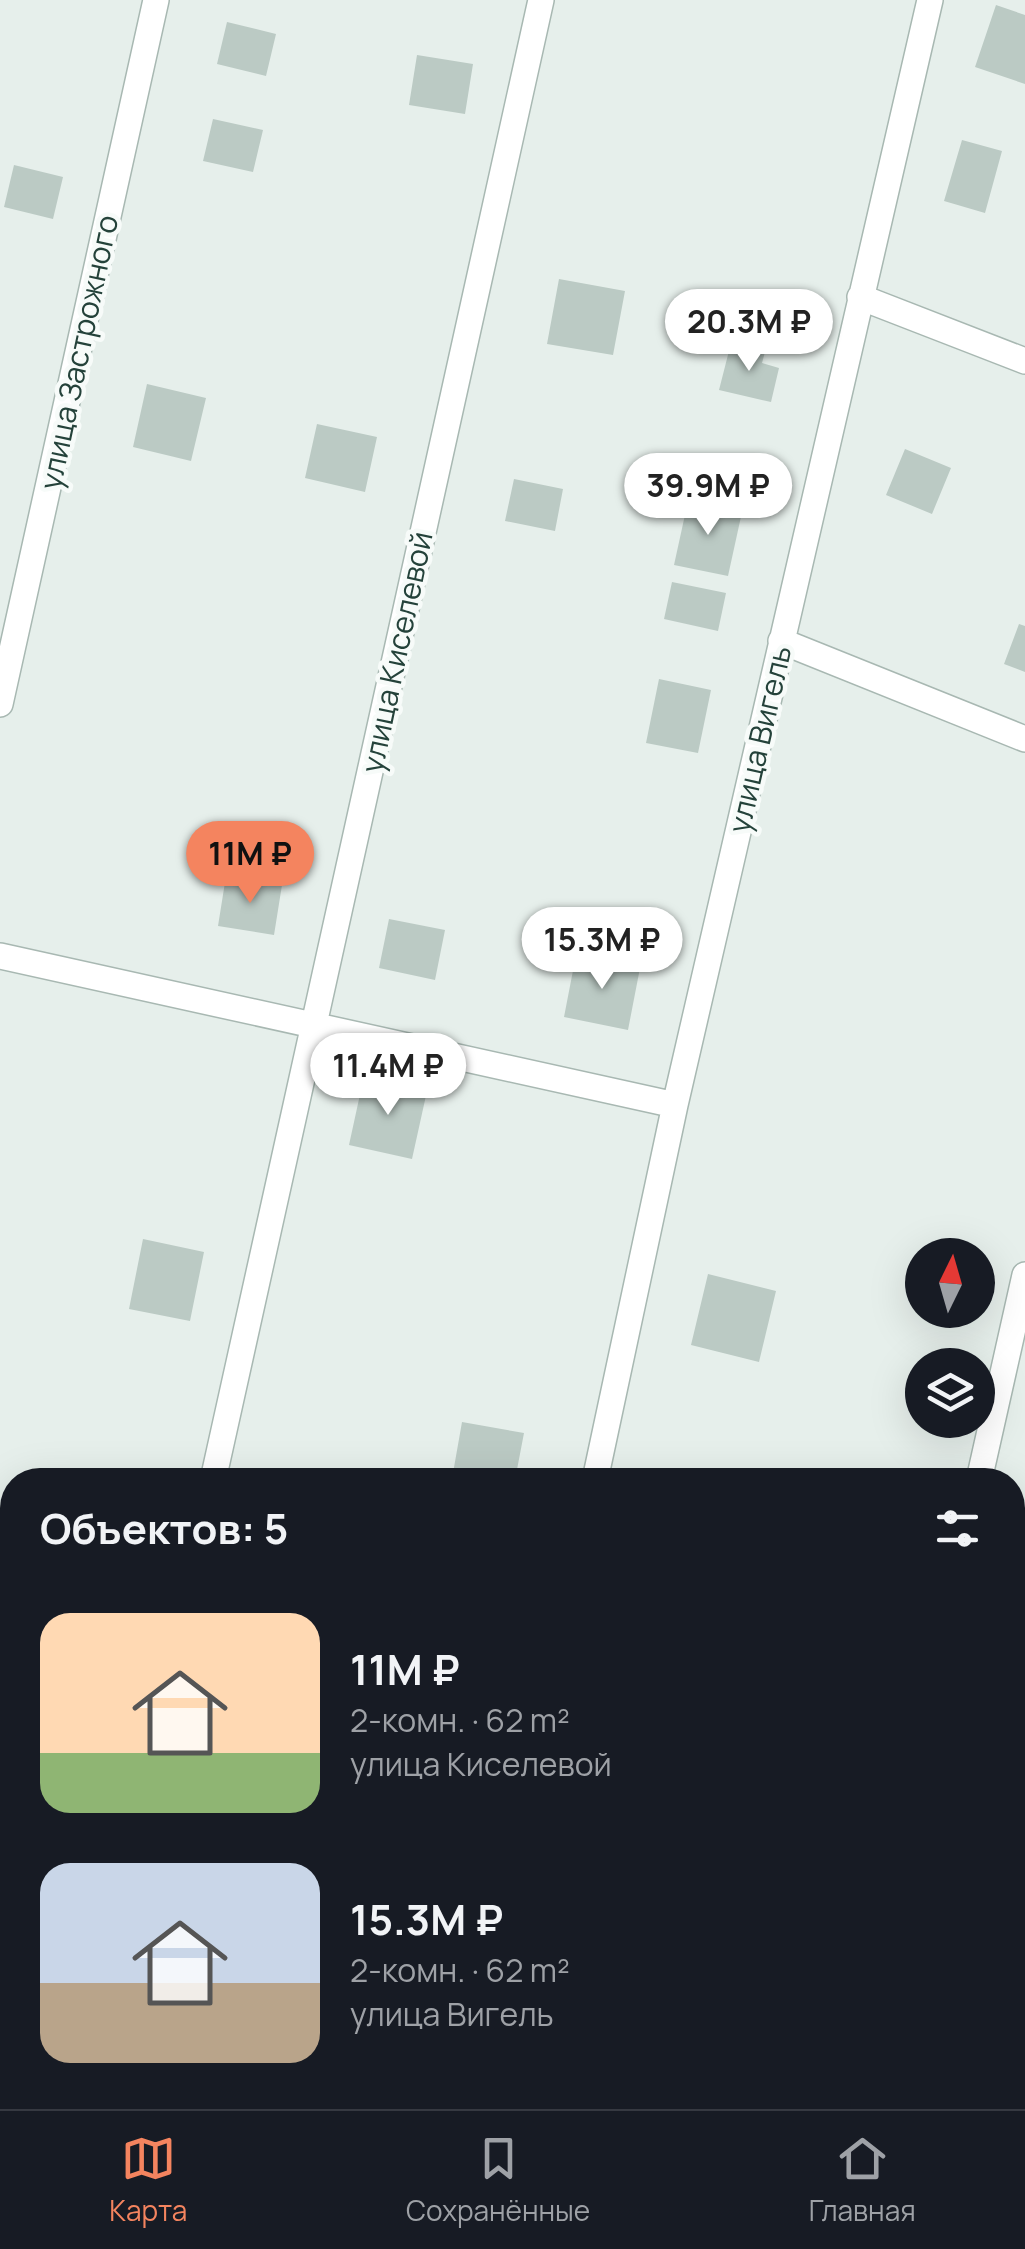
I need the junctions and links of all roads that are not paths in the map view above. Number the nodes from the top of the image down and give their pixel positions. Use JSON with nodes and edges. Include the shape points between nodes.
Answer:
{"nodes":[{"id":1,"x":156,"y":0,"type":"edge"},
{"id":2,"x":541,"y":0,"type":"edge"},
{"id":3,"x":930,"y":0,"type":"edge"},
{"id":4,"x":860,"y":297,"type":"junction"},
{"id":5,"x":1025,"y":361,"type":"edge"},
{"id":6,"x":782,"y":641,"type":"junction"},
{"id":7,"x":0,"y":704,"type":"edge"},
{"id":8,"x":1025,"y":738,"type":"edge"},
{"id":9,"x":0,"y":956,"type":"edge"},
{"id":10,"x":314,"y":1025,"type":"junction"},
{"id":11,"x":675,"y":1105,"type":"junction"},
{"id":12,"x":1025,"y":1275,"type":"edge"},
{"id":13,"x":217,"y":1468,"type":"edge"},
{"id":14,"x":598,"y":1468,"type":"edge"},
{"id":15,"x":981,"y":1468,"type":"edge"}],
"edges":[{"from":1,"to":7,"type":"street","name":"улица Застрожного"},
{"from":2,"to":10,"type":"street","name":"улица Киселевой"},
{"from":3,"to":4,"type":"street","name":"улица Вигель"},
{"from":4,"to":5,"type":"street"},
{"from":4,"to":6,"type":"street","name":"улица Вигель"},
{"from":6,"to":8,"type":"street"},
{"from":6,"to":11,"type":"street","name":"улица Вигель"},
{"from":9,"to":10,"type":"street"},
{"from":10,"to":11,"type":"street"},
{"from":10,"to":13,"type":"street","name":"улица Киселевой"},
{"from":11,"to":14,"type":"street","name":"улица Вигель"},
{"from":12,"to":15,"type":"street"}]}
